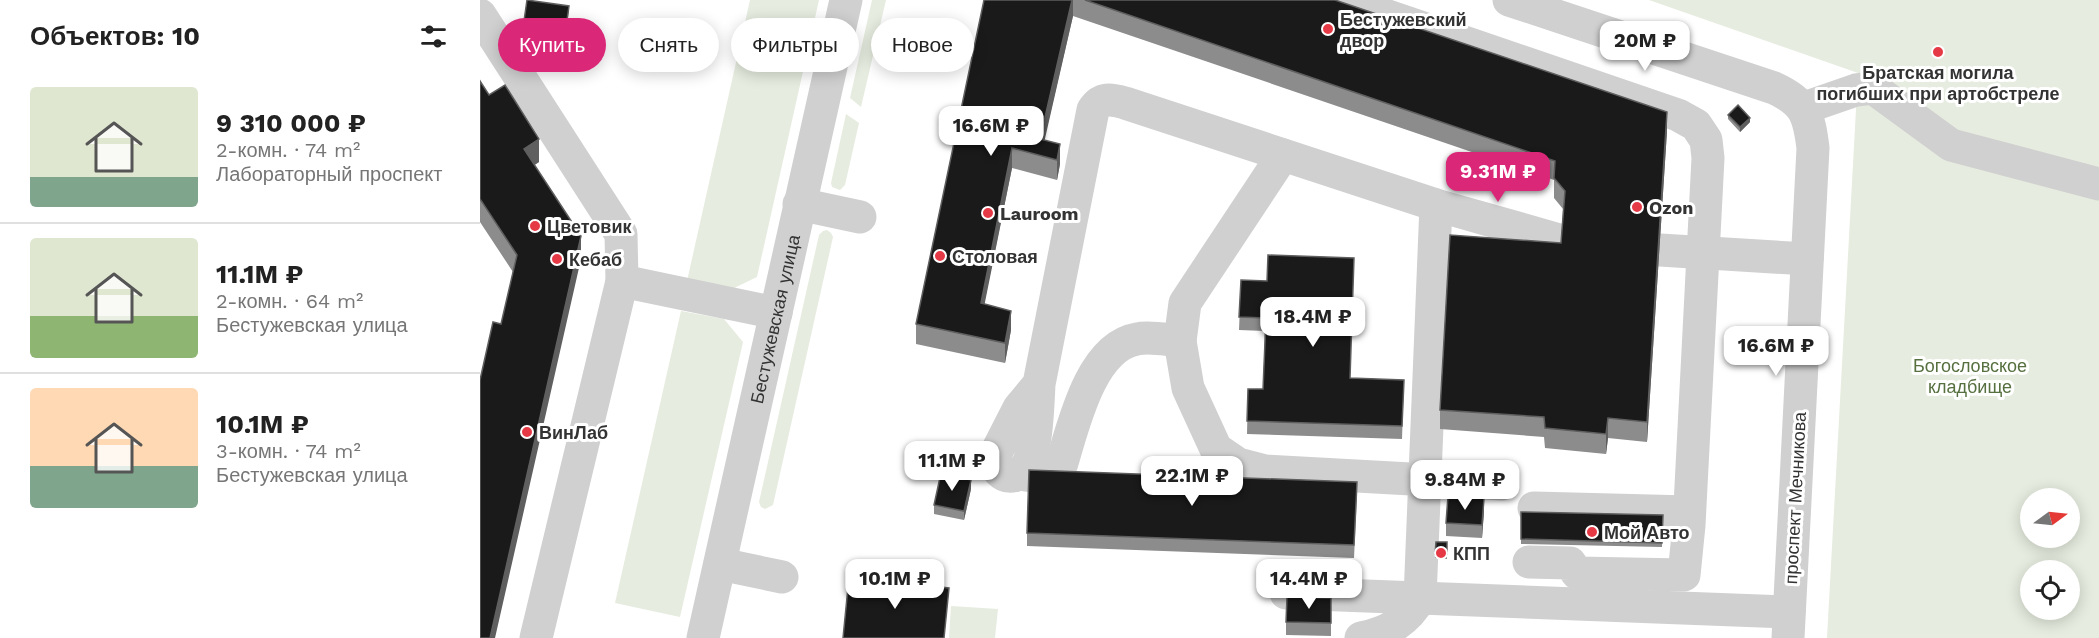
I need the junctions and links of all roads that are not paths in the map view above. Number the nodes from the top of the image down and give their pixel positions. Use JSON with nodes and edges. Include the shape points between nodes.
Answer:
{"nodes":[{"id":1,"x":846,"y":0,"type":"edge"},
{"id":2,"x":1341,"y":0,"type":"edge"},
{"id":3,"x":1509,"y":0,"type":"edge"},
{"id":4,"x":480,"y":15,"type":"edge"},
{"id":5,"x":1804,"y":108,"type":"junction"},
{"id":6,"x":1283,"y":155,"type":"junction"},
{"id":7,"x":2099,"y":184,"type":"edge"},
{"id":8,"x":799,"y":204,"type":"junction"},
{"id":9,"x":1436,"y":205,"type":"junction"},
{"id":10,"x":860,"y":218,"type":"dead end"},
{"id":11,"x":1563,"y":241,"type":"edge"},
{"id":12,"x":1660,"y":250,"type":"edge"},
{"id":13,"x":1704,"y":252,"type":"junction"},
{"id":14,"x":1807,"y":259,"type":"junction"},
{"id":15,"x":622,"y":281,"type":"junction"},
{"id":16,"x":776,"y":314,"type":"junction"},
{"id":17,"x":1180,"y":341,"type":"junction"},
{"id":18,"x":1425,"y":480,"type":"junction"},
{"id":19,"x":1502,"y":483,"type":"dead end"},
{"id":20,"x":1534,"y":508,"type":"dead end"},
{"id":21,"x":1689,"y":512,"type":"junction"},
{"id":22,"x":1528,"y":562,"type":"dead end"},
{"id":23,"x":720,"y":564,"type":"junction"},
{"id":24,"x":782,"y":577,"type":"dead end"},
{"id":25,"x":1286,"y":593,"type":"dead end"},
{"id":26,"x":1420,"y":598,"type":"junction"},
{"id":27,"x":1788,"y":625,"type":"edge"},
{"id":28,"x":536,"y":638,"type":"edge"},
{"id":29,"x":703,"y":638,"type":"edge"},
{"id":30,"x":1361,"y":638,"type":"edge"}],
"edges":[{"from":1,"to":8,"type":"street","name":"Бестужевская улица"},
{"from":2,"to":13,"type":"street","via":[[1678,115],[1696,125],[1706,140],[1708,158]]},
{"from":3,"to":5,"type":"street","via":[[1774,88]]},
{"from":4,"to":15,"type":"street","via":[[621,234]]},
{"from":5,"to":7,"type":"street","via":[[1873,88],[1952,145]]},
{"from":5,"to":14,"type":"street","name":"проспект Мечникова","via":[[1813,148]]},
{"from":6,"to":9,"type":"street"},
{"from":6,"to":17,"type":"street","via":[[1185,303]]},
{"from":6,"to":17,"type":"street","via":[[1125,103],[1104,99],[1097,103],[1039,384],[1030,460],[1019,474],[1032,476],[1061,466],[1080,403],[1101,364],[1116,346],[1138,338]]},
{"from":8,"to":10,"type":"street"},
{"from":8,"to":16,"type":"street","name":"Бестужевская улица"},
{"from":9,"to":11,"type":"street"},
{"from":9,"to":18,"type":"street"},
{"from":12,"to":13,"type":"street"},
{"from":13,"to":14,"type":"street"},
{"from":13,"to":21,"type":"street"},
{"from":14,"to":27,"type":"street","name":"проспект Мечникова"},
{"from":15,"to":16,"type":"street"},
{"from":15,"to":28,"type":"street"},
{"from":16,"to":23,"type":"street","name":"Бестужевская улица"},
{"from":17,"to":18,"type":"street","via":[[1188,388],[1216,449],[1238,464],[1265,471]]},
{"from":18,"to":19,"type":"street"},
{"from":18,"to":26,"type":"street"},
{"from":20,"to":21,"type":"street"},
{"from":21,"to":22,"type":"street","via":[[1684,576],[1577,573],[1570,563]]},
{"from":23,"to":24,"type":"street"},
{"from":23,"to":29,"type":"street","name":"Бестужевская улица"},
{"from":25,"to":26,"type":"street"},
{"from":26,"to":27,"type":"street"},
{"from":26,"to":30,"type":"street","via":[[1404,619],[1388,630]]}]}
